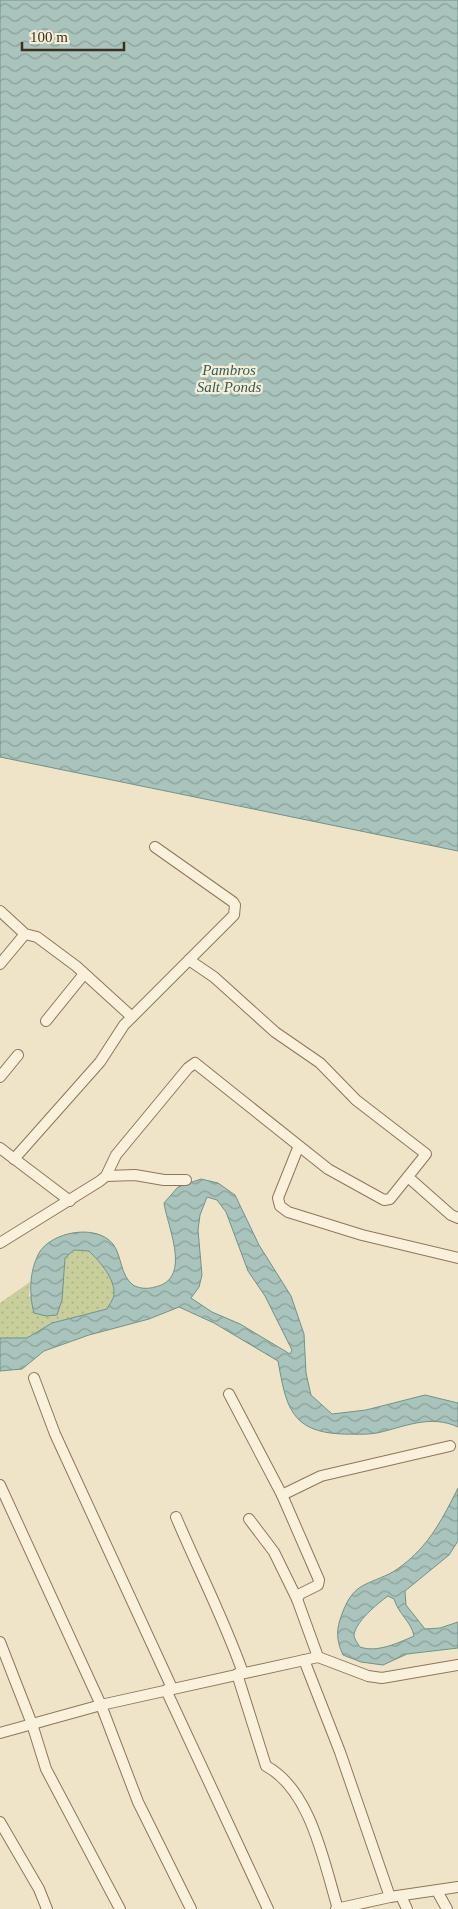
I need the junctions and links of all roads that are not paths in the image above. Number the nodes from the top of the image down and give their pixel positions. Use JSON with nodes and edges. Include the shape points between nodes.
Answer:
{"nodes":[{"id":1,"x":155,"y":847,"type":"dead end"},
{"id":2,"x":0,"y":911,"type":"edge"},
{"id":3,"x":25,"y":934,"type":"junction"},
{"id":4,"x":189,"y":960,"type":"junction"},
{"id":5,"x":0,"y":964,"type":"edge"},
{"id":6,"x":84,"y":974,"type":"junction"},
{"id":7,"x":132,"y":1017,"type":"junction"},
{"id":8,"x":46,"y":1020,"type":"dead end"},
{"id":9,"x":18,"y":1055,"type":"dead end"},
{"id":10,"x":0,"y":1077,"type":"edge"},
{"id":11,"x":0,"y":1148,"type":"edge"},
{"id":12,"x":298,"y":1148,"type":"junction"},
{"id":13,"x":14,"y":1159,"type":"junction"},
{"id":14,"x":106,"y":1176,"type":"junction"},
{"id":15,"x":408,"y":1177,"type":"junction"},
{"id":16,"x":186,"y":1180,"type":"dead end"},
{"id":17,"x":70,"y":1201,"type":"junction"},
{"id":18,"x":458,"y":1218,"type":"edge"},
{"id":19,"x":0,"y":1243,"type":"edge"},
{"id":20,"x":458,"y":1258,"type":"edge"},
{"id":21,"x":34,"y":1378,"type":"dead end"},
{"id":22,"x":229,"y":1394,"type":"dead end"},
{"id":23,"x":450,"y":1446,"type":"dead end"},
{"id":24,"x":0,"y":1485,"type":"edge"},
{"id":25,"x":282,"y":1495,"type":"junction"},
{"id":26,"x":176,"y":1517,"type":"dead end"},
{"id":27,"x":249,"y":1520,"type":"dead end"},
{"id":28,"x":297,"y":1599,"type":"junction"},
{"id":29,"x":0,"y":1642,"type":"edge"},
{"id":30,"x":318,"y":1657,"type":"junction"},
{"id":31,"x":304,"y":1660,"type":"junction"},
{"id":32,"x":458,"y":1665,"type":"edge"},
{"id":33,"x":240,"y":1673,"type":"junction"},
{"id":34,"x":169,"y":1689,"type":"junction"},
{"id":35,"x":101,"y":1705,"type":"junction"},
{"id":36,"x":32,"y":1724,"type":"junction"},
{"id":37,"x":0,"y":1733,"type":"edge"},
{"id":38,"x":0,"y":1822,"type":"edge"},
{"id":39,"x":458,"y":1887,"type":"edge"},
{"id":40,"x":437,"y":1891,"type":"junction"},
{"id":41,"x":401,"y":1896,"type":"junction"},
{"id":42,"x":390,"y":1897,"type":"junction"},
{"id":43,"x":47,"y":1909,"type":"edge"},
{"id":44,"x":120,"y":1909,"type":"edge"},
{"id":45,"x":191,"y":1909,"type":"edge"},
{"id":46,"x":268,"y":1909,"type":"edge"},
{"id":47,"x":337,"y":1909,"type":"edge"},
{"id":48,"x":407,"y":1909,"type":"edge"},
{"id":49,"x":447,"y":1909,"type":"edge"}],
"edges":[{"from":1,"to":4,"type":"street","via":[[235,905],[234,915]]},
{"from":2,"to":3,"type":"street"},
{"from":3,"to":5,"type":"street"},
{"from":3,"to":6,"type":"street","via":[[37,937]]},
{"from":4,"to":7,"type":"street"},
{"from":4,"to":15,"type":"street","via":[[214,976],[276,1032],[320,1063],[356,1100],[424,1151],[426,1154]]},
{"from":6,"to":7,"type":"street"},
{"from":6,"to":8,"type":"street"},
{"from":7,"to":13,"type":"street","via":[[100,1062]]},
{"from":9,"to":10,"type":"street"},
{"from":11,"to":13,"type":"street"},
{"from":12,"to":14,"type":"street","via":[[195,1063],[116,1155]]},
{"from":12,"to":15,"type":"street","via":[[343,1179],[384,1200],[390,1199]]},
{"from":12,"to":20,"type":"street","via":[[278,1198],[280,1206],[288,1212]]},
{"from":13,"to":17,"type":"street"},
{"from":14,"to":16,"type":"street"},
{"from":14,"to":17,"type":"street"},
{"from":15,"to":18,"type":"street"},
{"from":17,"to":19,"type":"street"},
{"from":21,"to":34,"type":"street","via":[[55,1434]]},
{"from":22,"to":25,"type":"street"},
{"from":23,"to":25,"type":"street","via":[[321,1476]]},
{"from":24,"to":35,"type":"street"},
{"from":25,"to":28,"type":"street","via":[[319,1580],[318,1585]]},
{"from":26,"to":33,"type":"street","via":[[208,1593],[224,1620]]},
{"from":27,"to":28,"type":"street","via":[[274,1552]]},
{"from":28,"to":30,"type":"street"},
{"from":29,"to":36,"type":"street"},
{"from":30,"to":31,"type":"street"},
{"from":30,"to":32,"type":"street","via":[[382,1678]]},
{"from":31,"to":33,"type":"street"},
{"from":31,"to":42,"type":"street"},
{"from":33,"to":34,"type":"street"},
{"from":33,"to":47,"type":"street","via":[[266,1766],[293,1788],[311,1823]]},
{"from":34,"to":35,"type":"street"},
{"from":34,"to":46,"type":"street"},
{"from":35,"to":36,"type":"street"},
{"from":35,"to":45,"type":"street","via":[[138,1802]]},
{"from":36,"to":37,"type":"street"},
{"from":36,"to":44,"type":"street","via":[[46,1769]]},
{"from":38,"to":43,"type":"street"},
{"from":39,"to":40,"type":"street"},
{"from":40,"to":41,"type":"street"},
{"from":40,"to":49,"type":"street"},
{"from":41,"to":42,"type":"street"},
{"from":41,"to":48,"type":"street"},
{"from":42,"to":47,"type":"street"}]}
